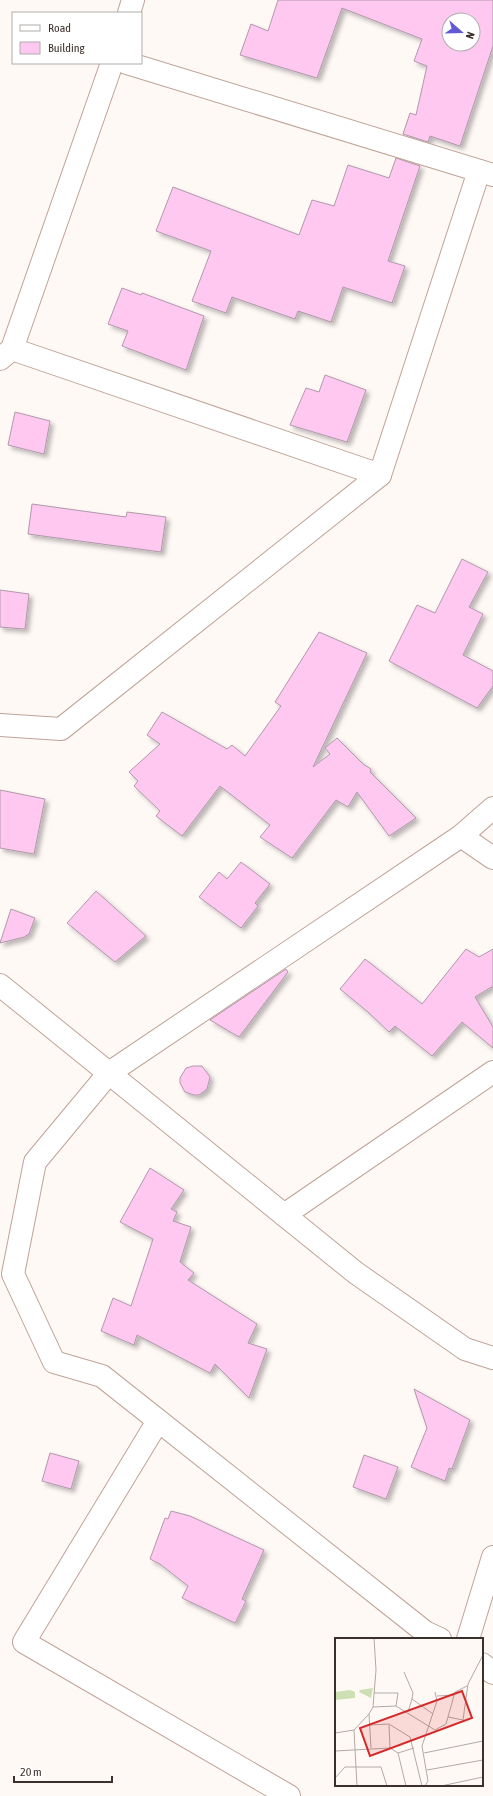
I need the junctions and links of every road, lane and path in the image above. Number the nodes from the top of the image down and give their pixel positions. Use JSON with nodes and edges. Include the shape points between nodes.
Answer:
{"nodes":[{"id":1,"x":133,"y":0,"type":"edge"},
{"id":2,"x":129,"y":12,"type":"edge"},
{"id":3,"x":112,"y":64,"type":"edge"},
{"id":4,"x":130,"y":64,"type":"edge"},
{"id":5,"x":486,"y":173,"type":"edge"},
{"id":6,"x":6,"y":354,"type":"edge"},
{"id":7,"x":380,"y":475,"type":"junction"},
{"id":8,"x":0,"y":725,"type":"edge"},
{"id":9,"x":493,"y":808,"type":"edge"},
{"id":10,"x":461,"y":836,"type":"junction"},
{"id":11,"x":493,"y":858,"type":"edge"},
{"id":12,"x":0,"y":985,"type":"edge"},
{"id":13,"x":493,"y":1072,"type":"edge"},
{"id":14,"x":109,"y":1073,"type":"junction"},
{"id":15,"x":284,"y":1215,"type":"junction"},
{"id":16,"x":493,"y":1358,"type":"edge"},
{"id":17,"x":158,"y":1421,"type":"junction"},
{"id":18,"x":493,"y":1557,"type":"edge"},
{"id":19,"x":438,"y":1638,"type":"edge"},
{"id":20,"x":468,"y":1638,"type":"edge"},
{"id":21,"x":483,"y":1665,"type":"edge"},
{"id":22,"x":493,"y":1673,"type":"edge"},
{"id":23,"x":290,"y":1796,"type":"edge"}],
"edges":[{"from":1,"to":2,"type":"street"},
{"from":3,"to":6,"type":"street"},
{"from":4,"to":5,"type":"street"},
{"from":5,"to":7,"type":"street"},
{"from":6,"to":7,"type":"street"},
{"from":7,"to":8,"type":"street","via":[[61,729]]},
{"from":9,"to":10,"type":"street"},
{"from":10,"to":11,"type":"street"},
{"from":10,"to":14,"type":"street"},
{"from":12,"to":14,"type":"street"},
{"from":13,"to":15,"type":"street"},
{"from":14,"to":15,"type":"street"},
{"from":14,"to":17,"type":"street","via":[[35,1162],[13,1274],[54,1362],[102,1376]]},
{"from":15,"to":16,"type":"street","via":[[356,1273],[465,1350]]},
{"from":17,"to":19,"type":"street","via":[[425,1632]]},
{"from":17,"to":23,"type":"street","via":[[24,1642]]},
{"from":18,"to":20,"type":"street"},
{"from":21,"to":22,"type":"street"}]}
